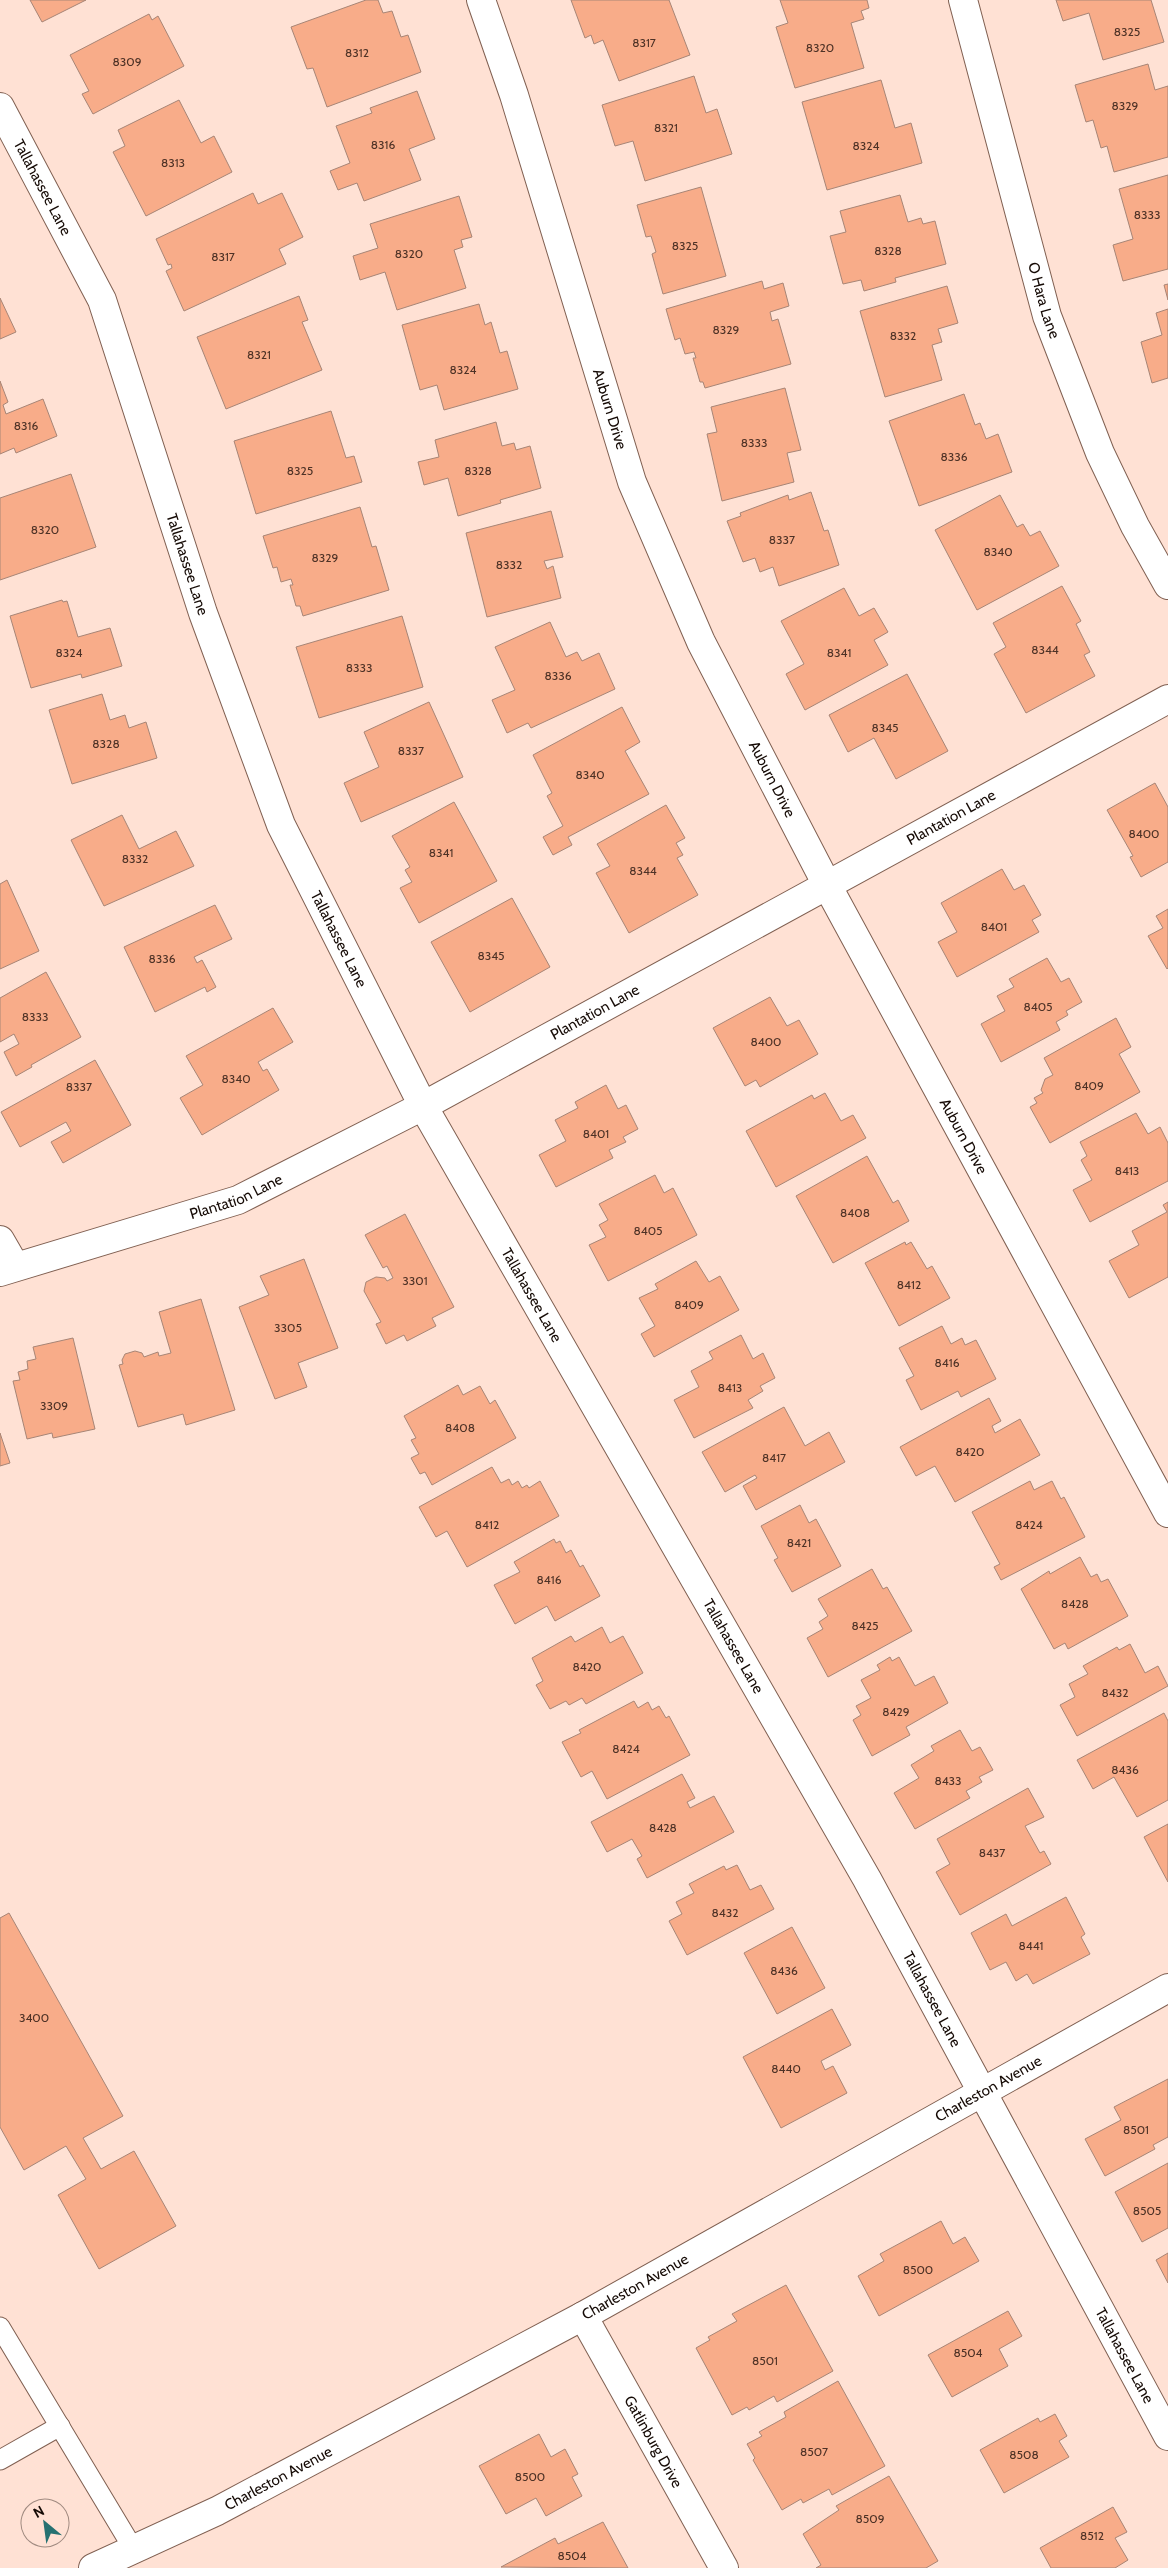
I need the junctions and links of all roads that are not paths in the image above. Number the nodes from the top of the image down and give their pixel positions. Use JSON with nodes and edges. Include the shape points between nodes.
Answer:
{"nodes":[{"id":1,"x":481,"y":0,"type":"edge"},
{"id":2,"x":963,"y":0,"type":"edge"},
{"id":3,"x":0,"y":107,"type":"edge"},
{"id":4,"x":1168,"y":585,"type":"edge"},
{"id":5,"x":1168,"y":699,"type":"edge"},
{"id":6,"x":827,"y":885,"type":"junction"},
{"id":7,"x":423,"y":1106,"type":"junction"},
{"id":8,"x":0,"y":1240,"type":"edge"},
{"id":9,"x":7,"y":1269,"type":"edge"},
{"id":10,"x":1168,"y":1513,"type":"edge"},
{"id":11,"x":1168,"y":1988,"type":"edge"},
{"id":12,"x":982,"y":2092,"type":"junction"},
{"id":13,"x":583,"y":2316,"type":"junction"},
{"id":14,"x":0,"y":2327,"type":"edge"},
{"id":15,"x":60,"y":2426,"type":"junction"},
{"id":16,"x":1168,"y":2436,"type":"edge"},
{"id":17,"x":0,"y":2460,"type":"edge"},
{"id":18,"x":134,"y":2550,"type":"junction"},
{"id":19,"x":93,"y":2568,"type":"edge"},
{"id":20,"x":724,"y":2568,"type":"edge"}],
"edges":[{"from":1,"to":6,"type":"street","name":"Auburn Drive","via":[[514,95],[632,482],[701,642]]},
{"from":2,"to":4,"type":"street","name":"O Hara Lane","via":[[1047,316],[1100,453]]},
{"from":3,"to":7,"type":"street","name":"Tallahassee Lane","via":[[102,300],[203,613],[281,825]]},
{"from":5,"to":6,"type":"street","name":"Plantation Lane"},
{"from":6,"to":7,"type":"street","name":"Plantation Lane"},
{"from":6,"to":10,"type":"street","name":"Auburn Drive"},
{"from":7,"to":9,"type":"street","name":"Plantation Lane","via":[[238,1200]]},
{"from":7,"to":12,"type":"street","name":"Tallahassee Lane","via":[[867,1879]]},
{"from":8,"to":9,"type":"street"},
{"from":11,"to":12,"type":"street","name":"Charleston Avenue"},
{"from":12,"to":13,"type":"street","name":"Charleston Avenue"},
{"from":12,"to":16,"type":"street","name":"Tallahassee Lane"},
{"from":13,"to":18,"type":"street","name":"Charleston Avenue","via":[[233,2503]]},
{"from":13,"to":20,"type":"street","name":"Gatlinburg Drive"},
{"from":14,"to":15,"type":"lane"},
{"from":15,"to":17,"type":"lane"},
{"from":15,"to":18,"type":"lane"},
{"from":18,"to":19,"type":"street","name":"Charleston Avenue"}]}
